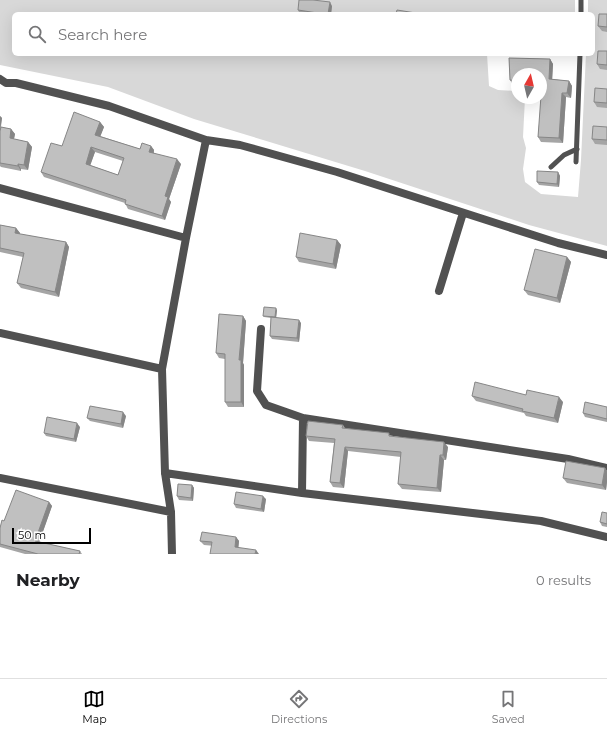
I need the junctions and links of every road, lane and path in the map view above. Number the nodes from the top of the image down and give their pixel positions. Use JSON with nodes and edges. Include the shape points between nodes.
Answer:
{"nodes":[{"id":1,"x":581,"y":0,"type":"edge"},
{"id":2,"x":581,"y":12,"type":"edge"},
{"id":3,"x":580,"y":56,"type":"edge"},
{"id":4,"x":0,"y":79,"type":"edge"},
{"id":5,"x":206,"y":140,"type":"junction"},
{"id":6,"x":577,"y":149,"type":"junction"},
{"id":7,"x":576,"y":162,"type":"dead end"},
{"id":8,"x":551,"y":167,"type":"dead end"},
{"id":9,"x":0,"y":188,"type":"edge"},
{"id":10,"x":463,"y":213,"type":"junction"},
{"id":11,"x":186,"y":238,"type":"junction"},
{"id":12,"x":607,"y":255,"type":"edge"},
{"id":13,"x":439,"y":290,"type":"dead end"},
{"id":14,"x":261,"y":329,"type":"dead end"},
{"id":15,"x":0,"y":333,"type":"edge"},
{"id":16,"x":162,"y":370,"type":"junction"},
{"id":17,"x":303,"y":418,"type":"junction"},
{"id":18,"x":607,"y":468,"type":"edge"},
{"id":19,"x":165,"y":473,"type":"junction"},
{"id":20,"x":0,"y":478,"type":"edge"},
{"id":21,"x":302,"y":493,"type":"junction"},
{"id":22,"x":171,"y":512,"type":"junction"},
{"id":23,"x":607,"y":537,"type":"edge"},
{"id":24,"x":172,"y":554,"type":"edge"}],
"edges":[{"from":1,"to":2,"type":"lane"},
{"from":3,"to":6,"type":"lane"},
{"from":4,"to":5,"type":"street","via":[[6,83],[16,83],[109,106]]},
{"from":5,"to":10,"type":"street","via":[[240,145],[337,172]]},
{"from":5,"to":11,"type":"street"},
{"from":6,"to":7,"type":"lane"},
{"from":6,"to":8,"type":"lane","via":[[564,155]]},
{"from":9,"to":11,"type":"street"},
{"from":10,"to":12,"type":"street","via":[[558,243]]},
{"from":10,"to":13,"type":"street"},
{"from":11,"to":16,"type":"street"},
{"from":14,"to":17,"type":"street","via":[[257,391],[266,405]]},
{"from":15,"to":16,"type":"street"},
{"from":16,"to":19,"type":"street"},
{"from":17,"to":18,"type":"street","via":[[531,453]]},
{"from":17,"to":21,"type":"street"},
{"from":19,"to":21,"type":"street"},
{"from":19,"to":22,"type":"street"},
{"from":20,"to":22,"type":"street"},
{"from":21,"to":23,"type":"street","via":[[541,521]]},
{"from":22,"to":24,"type":"street"}]}
